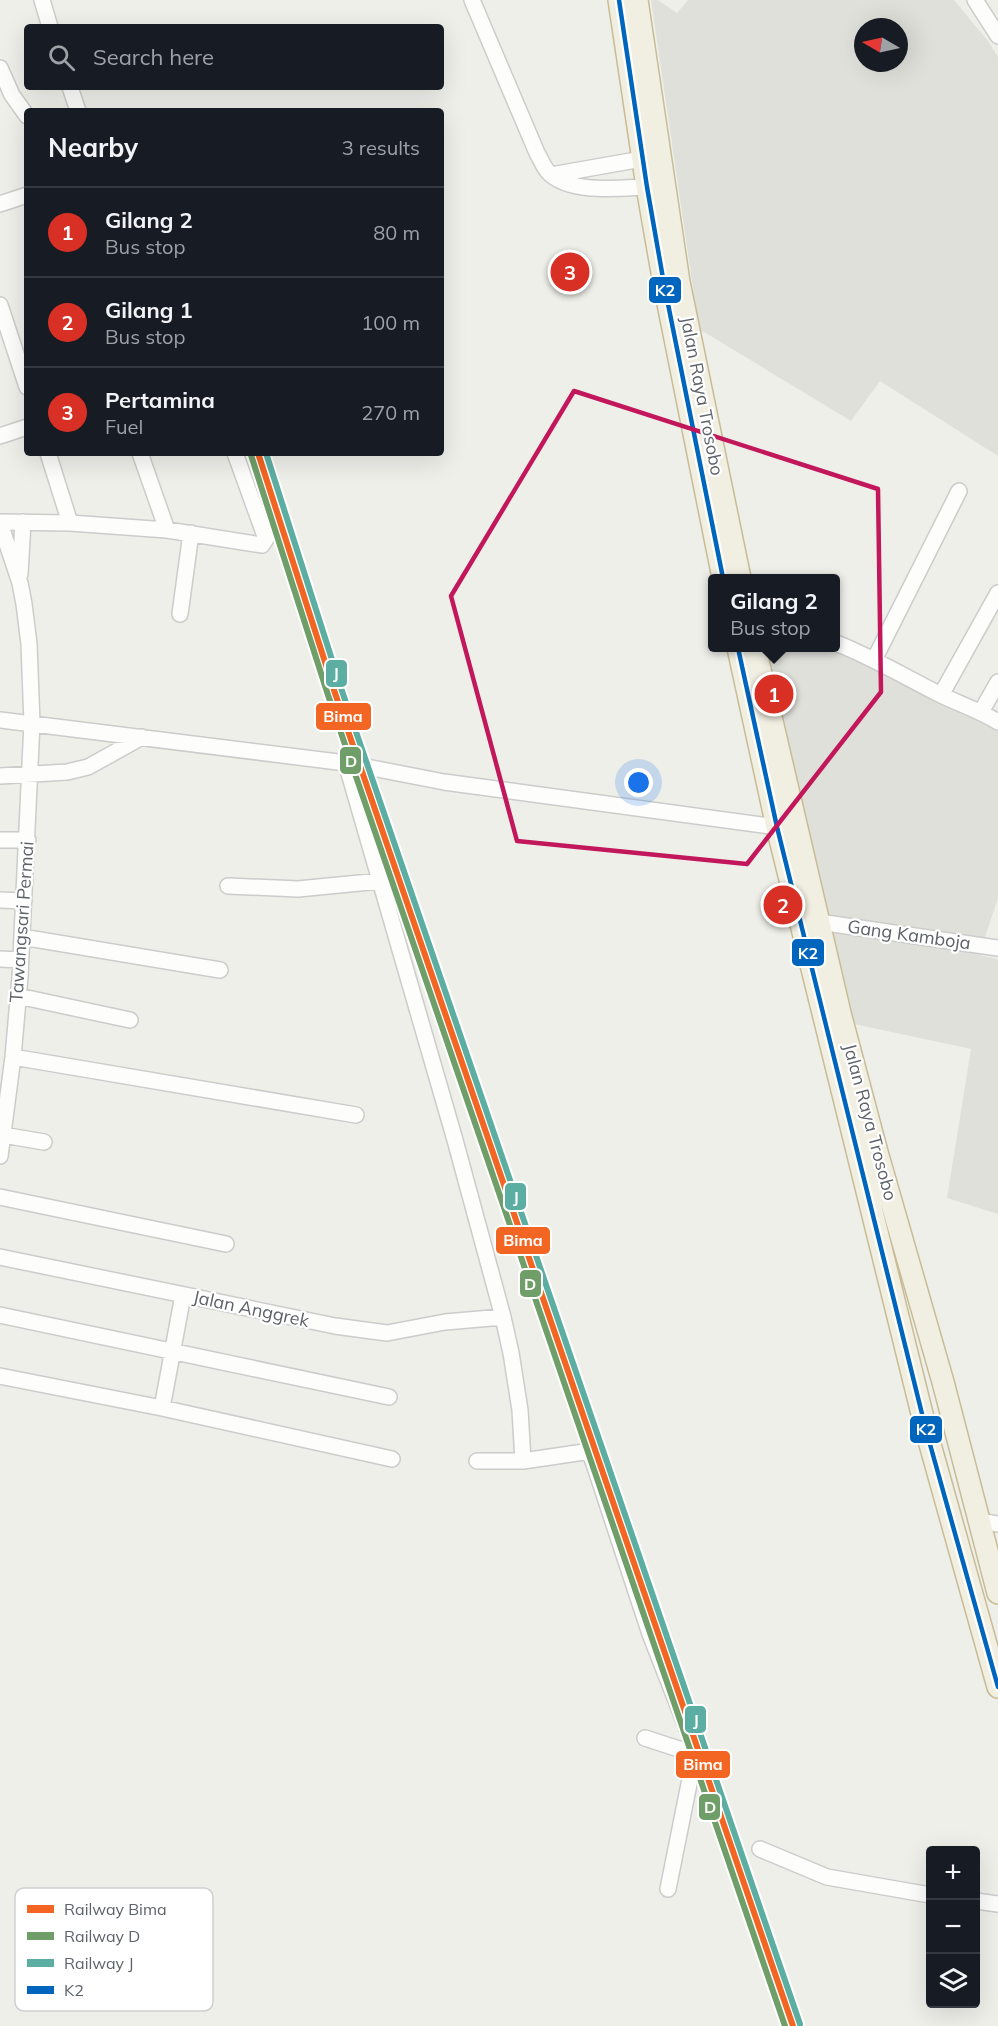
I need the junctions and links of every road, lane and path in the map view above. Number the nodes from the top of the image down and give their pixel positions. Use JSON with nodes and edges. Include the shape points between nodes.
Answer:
{"nodes":[{"id":1,"x":42,"y":0,"type":"edge"},
{"id":2,"x":472,"y":0,"type":"edge"},
{"id":3,"x":618,"y":0,"type":"edge"},
{"id":4,"x":637,"y":0,"type":"edge"},
{"id":5,"x":975,"y":0,"type":"edge"},
{"id":6,"x":49,"y":24,"type":"edge"},
{"id":7,"x":998,"y":36,"type":"edge"},
{"id":8,"x":0,"y":68,"type":"edge"},
{"id":9,"x":71,"y":90,"type":"edge"},
{"id":10,"x":77,"y":108,"type":"edge"},
{"id":11,"x":24,"y":112,"type":"edge"},
{"id":12,"x":642,"y":159,"type":"junction"},
{"id":13,"x":551,"y":175,"type":"junction"},
{"id":14,"x":647,"y":187,"type":"junction"},
{"id":15,"x":24,"y":196,"type":"edge"},
{"id":16,"x":0,"y":204,"type":"edge"},
{"id":17,"x":0,"y":305,"type":"edge"},
{"id":18,"x":24,"y":378,"type":"edge"},
{"id":19,"x":24,"y":428,"type":"edge"},
{"id":20,"x":0,"y":436,"type":"edge"},
{"id":21,"x":49,"y":456,"type":"edge"},
{"id":22,"x":141,"y":456,"type":"edge"},
{"id":23,"x":236,"y":456,"type":"edge"},
{"id":24,"x":959,"y":491,"type":"dead end"},
{"id":25,"x":0,"y":522,"type":"edge"},
{"id":26,"x":23,"y":522,"type":"junction"},
{"id":27,"x":70,"y":523,"type":"junction"},
{"id":28,"x":167,"y":530,"type":"junction"},
{"id":29,"x":190,"y":533,"type":"junction"},
{"id":30,"x":722,"y":574,"type":"edge"},
{"id":31,"x":739,"y":574,"type":"edge"},
{"id":32,"x":20,"y":583,"type":"junction"},
{"id":33,"x":998,"y":593,"type":"edge"},
{"id":34,"x":180,"y":614,"type":"dead end"},
{"id":35,"x":840,"y":645,"type":"edge"},
{"id":36,"x":739,"y":652,"type":"edge"},
{"id":37,"x":756,"y":652,"type":"edge"},
{"id":38,"x":874,"y":660,"type":"junction"},
{"id":39,"x":998,"y":682,"type":"edge"},
{"id":40,"x":941,"y":695,"type":"junction"},
{"id":41,"x":981,"y":712,"type":"junction"},
{"id":42,"x":0,"y":720,"type":"edge"},
{"id":43,"x":998,"y":722,"type":"edge"},
{"id":44,"x":32,"y":723,"type":"junction"},
{"id":45,"x":142,"y":737,"type":"junction"},
{"id":46,"x":346,"y":763,"type":"junction"},
{"id":47,"x":31,"y":775,"type":"junction"},
{"id":48,"x":0,"y":776,"type":"edge"},
{"id":49,"x":777,"y":826,"type":"junction"},
{"id":50,"x":0,"y":840,"type":"edge"},
{"id":51,"x":28,"y":840,"type":"junction"},
{"id":52,"x":380,"y":881,"type":"junction"},
{"id":53,"x":228,"y":886,"type":"dead end"},
{"id":54,"x":0,"y":900,"type":"edge"},
{"id":55,"x":24,"y":901,"type":"junction"},
{"id":56,"x":819,"y":922,"type":"junction"},
{"id":57,"x":22,"y":937,"type":"junction"},
{"id":58,"x":998,"y":948,"type":"edge"},
{"id":59,"x":0,"y":959,"type":"edge"},
{"id":60,"x":21,"y":960,"type":"junction"},
{"id":61,"x":220,"y":970,"type":"dead end"},
{"id":62,"x":18,"y":996,"type":"junction"},
{"id":63,"x":8,"y":1020,"type":"edge"},
{"id":64,"x":130,"y":1020,"type":"dead end"},
{"id":65,"x":13,"y":1057,"type":"junction"},
{"id":66,"x":5,"y":1081,"type":"edge"},
{"id":67,"x":356,"y":1115,"type":"dead end"},
{"id":68,"x":3,"y":1135,"type":"junction"},
{"id":69,"x":44,"y":1142,"type":"dead end"},
{"id":70,"x":0,"y":1156,"type":"edge"},
{"id":71,"x":0,"y":1197,"type":"edge"},
{"id":72,"x":226,"y":1244,"type":"dead end"},
{"id":73,"x":0,"y":1257,"type":"edge"},
{"id":74,"x":183,"y":1295,"type":"junction"},
{"id":75,"x":0,"y":1316,"type":"edge"},
{"id":76,"x":503,"y":1317,"type":"junction"},
{"id":77,"x":173,"y":1352,"type":"junction"},
{"id":78,"x":0,"y":1376,"type":"edge"},
{"id":79,"x":389,"y":1397,"type":"dead end"},
{"id":80,"x":162,"y":1408,"type":"junction"},
{"id":81,"x":958,"y":1441,"type":"junction"},
{"id":82,"x":933,"y":1452,"type":"junction"},
{"id":83,"x":392,"y":1459,"type":"dead end"},
{"id":84,"x":477,"y":1461,"type":"dead end"},
{"id":85,"x":523,"y":1461,"type":"junction"},
{"id":86,"x":967,"y":1474,"type":"junction"},
{"id":87,"x":942,"y":1483,"type":"junction"},
{"id":88,"x":989,"y":1522,"type":"edge"},
{"id":89,"x":998,"y":1593,"type":"edge"},
{"id":90,"x":998,"y":1687,"type":"edge"},
{"id":91,"x":645,"y":1738,"type":"dead end"},
{"id":92,"x":694,"y":1754,"type":"junction"},
{"id":93,"x":760,"y":1849,"type":"dead end"},
{"id":94,"x":668,"y":1889,"type":"dead end"},
{"id":95,"x":926,"y":1893,"type":"edge"},
{"id":96,"x":980,"y":1902,"type":"edge"},
{"id":97,"x":998,"y":1904,"type":"edge"}],
"edges":[{"from":1,"to":6,"type":"street"},
{"from":2,"to":13,"type":"street","via":[[537,153]]},
{"from":3,"to":12,"type":"highway","name":"Jalan Raya Trosobo"},
{"from":4,"to":31,"type":"highway","name":"Jalan Raya Trosobo","via":[[679,282]]},
{"from":5,"to":7,"type":"street"},
{"from":8,"to":11,"type":"street"},
{"from":9,"to":10,"type":"street"},
{"from":12,"to":13,"type":"street"},
{"from":12,"to":14,"type":"highway","name":"Jalan Raya Trosobo"},
{"from":13,"to":14,"type":"street","via":[[588,187]]},
{"from":14,"to":30,"type":"highway","name":"Jalan Raya Trosobo"},
{"from":15,"to":16,"type":"street"},
{"from":17,"to":18,"type":"street"},
{"from":19,"to":20,"type":"street"},
{"from":21,"to":27,"type":"street"},
{"from":22,"to":28,"type":"street"},
{"from":23,"to":29,"type":"street","via":[[265,543],[258,546]]},
{"from":24,"to":38,"type":"street"},
{"from":25,"to":26,"type":"street"},
{"from":25,"to":32,"type":"street"},
{"from":26,"to":27,"type":"street"},
{"from":26,"to":32,"type":"street"},
{"from":27,"to":28,"type":"street"},
{"from":28,"to":29,"type":"street"},
{"from":29,"to":34,"type":"street"},
{"from":32,"to":44,"type":"street","name":"Tawangsari Permai","via":[[29,644]]},
{"from":33,"to":40,"type":"street"},
{"from":35,"to":38,"type":"street"},
{"from":36,"to":49,"type":"highway","name":"Jalan Raya Trosobo"},
{"from":37,"to":56,"type":"highway","name":"Jalan Raya Trosobo"},
{"from":38,"to":40,"type":"street"},
{"from":39,"to":41,"type":"street"},
{"from":40,"to":41,"type":"street"},
{"from":41,"to":43,"type":"street"},
{"from":42,"to":44,"type":"street"},
{"from":44,"to":45,"type":"street"},
{"from":44,"to":47,"type":"street","name":"Tawangsari Permai"},
{"from":45,"to":46,"type":"street"},
{"from":45,"to":47,"type":"street","via":[[88,767]]},
{"from":46,"to":49,"type":"street","via":[[444,782]]},
{"from":46,"to":52,"type":"street"},
{"from":47,"to":48,"type":"street"},
{"from":47,"to":51,"type":"street","name":"Tawangsari Permai"},
{"from":49,"to":82,"type":"highway","name":"Jalan Raya Trosobo"},
{"from":50,"to":51,"type":"street"},
{"from":51,"to":55,"type":"street","name":"Tawangsari Permai"},
{"from":52,"to":53,"type":"street","via":[[298,889]]},
{"from":52,"to":76,"type":"street"},
{"from":54,"to":55,"type":"street"},
{"from":55,"to":57,"type":"street","name":"Tawangsari Permai"},
{"from":56,"to":58,"type":"street","name":"Gang Kamboja"},
{"from":56,"to":81,"type":"highway","name":"Jalan Raya Trosobo","via":[[877,1152]]},
{"from":57,"to":60,"type":"street","name":"Tawangsari Permai"},
{"from":57,"to":61,"type":"street"},
{"from":59,"to":60,"type":"street"},
{"from":60,"to":62,"type":"street","name":"Tawangsari Permai"},
{"from":62,"to":63,"type":"street","name":"Tawangsari Permai"},
{"from":62,"to":64,"type":"street"},
{"from":63,"to":65,"type":"street","name":"Tawangsari Permai"},
{"from":65,"to":66,"type":"street","name":"Tawangsari Permai"},
{"from":65,"to":67,"type":"street"},
{"from":66,"to":68,"type":"street","name":"Tawangsari Permai"},
{"from":68,"to":69,"type":"street"},
{"from":68,"to":70,"type":"street","name":"Tawangsari Permai"},
{"from":71,"to":72,"type":"street"},
{"from":73,"to":74,"type":"street","name":"Jalan Anggrek"},
{"from":74,"to":76,"type":"street","name":"Jalan Anggrek","via":[[375,1333]]},
{"from":74,"to":77,"type":"street"},
{"from":75,"to":77,"type":"street"},
{"from":76,"to":85,"type":"street","via":[[520,1410]]},
{"from":77,"to":79,"type":"street"},
{"from":77,"to":80,"type":"street"},
{"from":78,"to":80,"type":"street"},
{"from":80,"to":83,"type":"street"},
{"from":81,"to":82,"type":"highway"},
{"from":81,"to":86,"type":"highway","name":"Jalan Raya Trosobo"},
{"from":82,"to":87,"type":"highway","name":"Jalan Raya Trosobo"},
{"from":84,"to":85,"type":"street"},
{"from":85,"to":92,"type":"street","via":[[584,1452],[591,1455]]},
{"from":86,"to":87,"type":"highway","via":[[956,1474]]},
{"from":86,"to":88,"type":"highway","name":"Jalan Raya Trosobo"},
{"from":87,"to":90,"type":"highway","name":"Jalan Raya Trosobo"},
{"from":88,"to":89,"type":"highway","name":"Jalan Raya Trosobo"},
{"from":91,"to":92,"type":"street"},
{"from":92,"to":94,"type":"street"},
{"from":93,"to":95,"type":"street","via":[[827,1877]]},
{"from":96,"to":97,"type":"street"}]}
